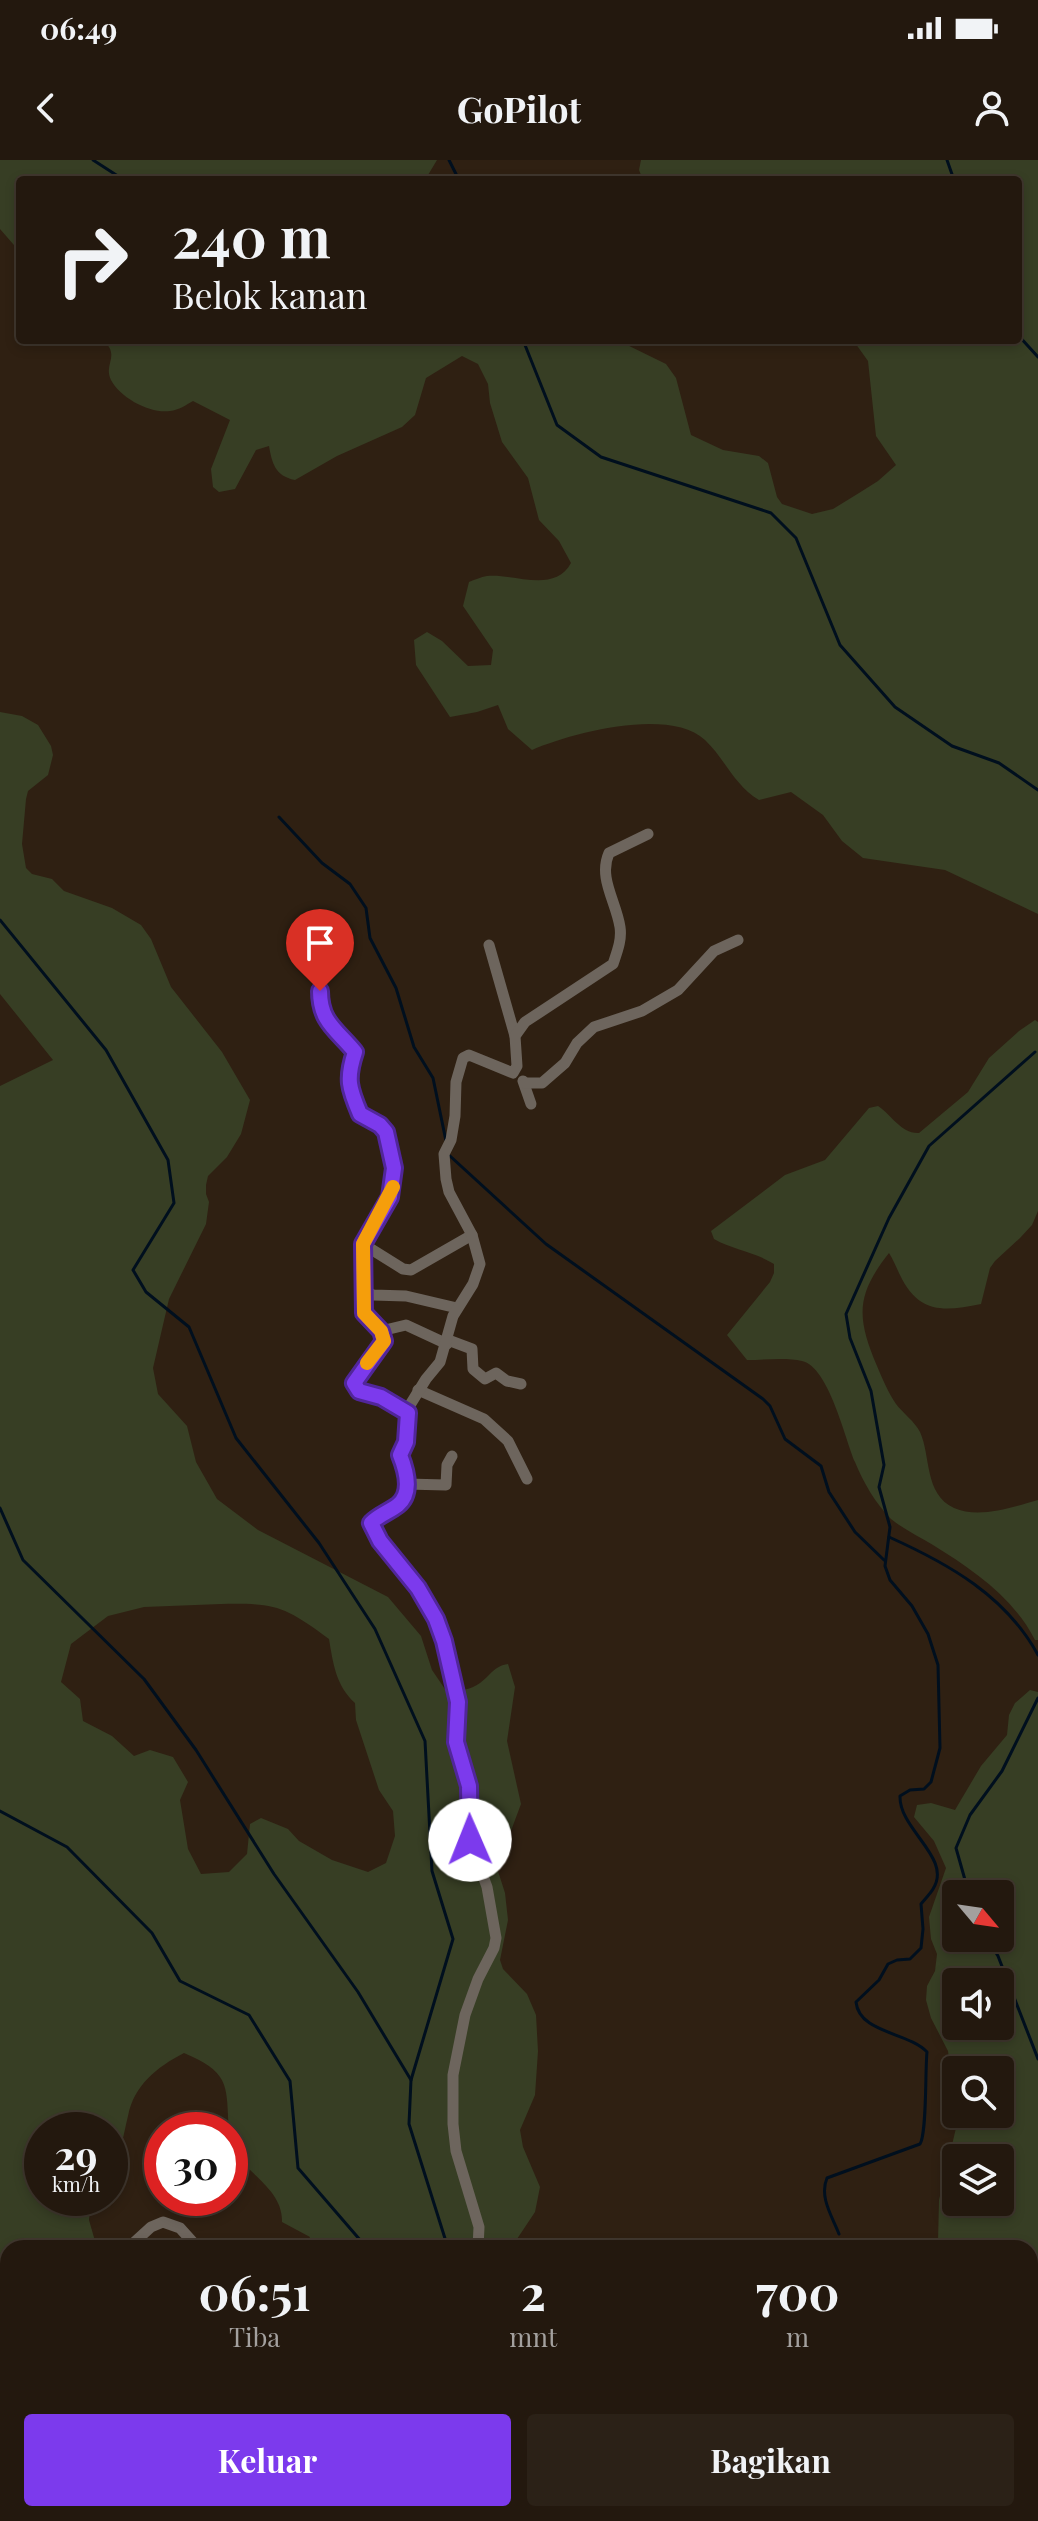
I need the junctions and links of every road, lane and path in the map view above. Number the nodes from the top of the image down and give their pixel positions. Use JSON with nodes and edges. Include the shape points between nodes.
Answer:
{"nodes":[{"id":1,"x":648,"y":834,"type":"dead end"},
{"id":2,"x":328,"y":920,"type":"dead end"},
{"id":3,"x":738,"y":940,"type":"dead end"},
{"id":4,"x":489,"y":945,"type":"dead end"},
{"id":5,"x":515,"y":1036,"type":"junction"},
{"id":6,"x":516,"y":1071,"type":"junction"},
{"id":7,"x":525,"y":1083,"type":"junction"},
{"id":8,"x":531,"y":1104,"type":"dead end"},
{"id":9,"x":472,"y":1235,"type":"junction"},
{"id":10,"x":363,"y":1244,"type":"junction"},
{"id":11,"x":364,"y":1290,"type":"junction"},
{"id":12,"x":457,"y":1308,"type":"junction"},
{"id":13,"x":381,"y":1331,"type":"junction"},
{"id":14,"x":448,"y":1342,"type":"junction"},
{"id":15,"x":521,"y":1384,"type":"dead end"},
{"id":16,"x":418,"y":1390,"type":"junction"},
{"id":17,"x":408,"y":1413,"type":"junction"},
{"id":18,"x":452,"y":1456,"type":"dead end"},
{"id":19,"x":527,"y":1479,"type":"dead end"},
{"id":20,"x":406,"y":1484,"type":"junction"},
{"id":21,"x":137,"y":2240,"type":"edge"},
{"id":22,"x":191,"y":2240,"type":"edge"},
{"id":23,"x":478,"y":2240,"type":"edge"}],
"edges":[{"from":1,"to":5,"type":"street","via":[[609,853],[605,862],[620,930],[613,964],[525,1022]]},
{"from":2,"to":10,"type":"street","via":[[327,948],[318,975],[320,1004],[325,1021],[355,1052],[349,1086],[360,1114],[386,1132],[394,1168],[390,1197]]},
{"from":3,"to":7,"type":"street","via":[[714,951],[678,990],[584,1034],[565,1063],[542,1083]]},
{"from":4,"to":5,"type":"street"},
{"from":5,"to":6,"type":"street"},
{"from":6,"to":7,"type":"street"},
{"from":6,"to":9,"type":"street","via":[[469,1055],[463,1058],[456,1082],[451,1140],[444,1154],[449,1192]]},
{"from":7,"to":8,"type":"street"},
{"from":9,"to":10,"type":"street","via":[[411,1270]]},
{"from":9,"to":12,"type":"street","via":[[480,1264]]},
{"from":10,"to":11,"type":"street"},
{"from":11,"to":12,"type":"street"},
{"from":11,"to":13,"type":"street","via":[[364,1313]]},
{"from":12,"to":14,"type":"street"},
{"from":13,"to":14,"type":"street","via":[[406,1325]]},
{"from":13,"to":17,"type":"street","via":[[384,1341],[354,1387]]},
{"from":14,"to":15,"type":"street","via":[[472,1349],[473,1369],[485,1379],[496,1373]]},
{"from":14,"to":16,"type":"street"},
{"from":16,"to":17,"type":"street"},
{"from":16,"to":19,"type":"street","via":[[484,1419],[508,1441]]},
{"from":17,"to":20,"type":"street","via":[[400,1455]]},
{"from":18,"to":20,"type":"street","via":[[446,1485]]},
{"from":20,"to":23,"type":"street","via":[[401,1502],[371,1526],[418,1588],[444,1641],[458,1702],[456,1742],[469,1786],[470,1840],[487,1887],[496,1938],[465,2015],[453,2075],[454,2138]]},
{"from":21,"to":22,"type":"street","via":[[163,2222],[180,2228]]}]}
